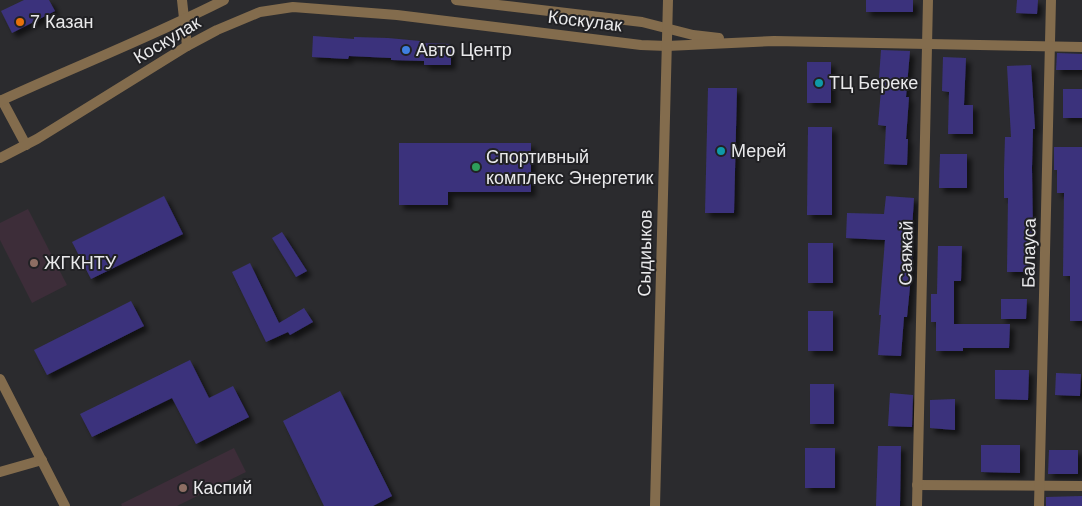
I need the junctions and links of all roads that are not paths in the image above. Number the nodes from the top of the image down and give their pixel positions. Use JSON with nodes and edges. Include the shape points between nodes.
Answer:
{"nodes":[{"id":1,"x":182,"y":0,"type":"edge"},
{"id":2,"x":224,"y":0,"type":"edge"},
{"id":3,"x":456,"y":0,"type":"edge"},
{"id":4,"x":668,"y":0,"type":"edge"},
{"id":5,"x":928,"y":0,"type":"edge"},
{"id":6,"x":1050,"y":0,"type":"edge"},
{"id":7,"x":184,"y":20,"type":"junction"},
{"id":8,"x":667,"y":27,"type":"junction"},
{"id":9,"x":757,"y":42,"type":"junction"},
{"id":10,"x":927,"y":44,"type":"junction"},
{"id":11,"x":187,"y":46,"type":"junction"},
{"id":12,"x":667,"y":46,"type":"junction"},
{"id":13,"x":1050,"y":46,"type":"junction"},
{"id":14,"x":1082,"y":47,"type":"edge"},
{"id":15,"x":1,"y":101,"type":"edge"},
{"id":16,"x":26,"y":145,"type":"junction"},
{"id":17,"x":0,"y":158,"type":"edge"},
{"id":18,"x":0,"y":379,"type":"edge"},
{"id":19,"x":42,"y":460,"type":"junction"},
{"id":20,"x":0,"y":472,"type":"edge"},
{"id":21,"x":917,"y":485,"type":"junction"},
{"id":22,"x":1082,"y":486,"type":"edge"},
{"id":23,"x":1040,"y":487,"type":"junction"},
{"id":24,"x":65,"y":506,"type":"edge"},
{"id":25,"x":655,"y":506,"type":"edge"},
{"id":26,"x":917,"y":506,"type":"edge"},
{"id":27,"x":1039,"y":506,"type":"edge"}],
"edges":[{"from":1,"to":7,"type":"street"},
{"from":2,"to":7,"type":"street","name":"Коскулак"},
{"from":3,"to":8,"type":"street","name":"Коскулак"},
{"from":4,"to":8,"type":"street","name":"Сыдиыков"},
{"from":5,"to":10,"type":"street","name":"Саяжай"},
{"from":6,"to":13,"type":"street","name":"Балауса"},
{"from":7,"to":11,"type":"street"},
{"from":7,"to":15,"type":"street","name":"Коскулак"},
{"from":8,"to":9,"type":"street","name":"Коскулак","via":[[708,37]]},
{"from":8,"to":12,"type":"street","name":"Сыдиыков"},
{"from":9,"to":10,"type":"street"},
{"from":9,"to":12,"type":"street","name":"Коскулак"},
{"from":10,"to":13,"type":"street"},
{"from":10,"to":21,"type":"street","name":"Саяжай"},
{"from":11,"to":12,"type":"street","name":"Коскулак","via":[[260,12],[293,7],[397,15]]},
{"from":11,"to":16,"type":"street","name":"Коскулак"},
{"from":12,"to":25,"type":"street","name":"Сыдиыков"},
{"from":13,"to":14,"type":"street"},
{"from":13,"to":23,"type":"street","name":"Балауса"},
{"from":15,"to":16,"type":"street"},
{"from":16,"to":17,"type":"street","name":"Коскулак"},
{"from":18,"to":19,"type":"street"},
{"from":19,"to":20,"type":"street"},
{"from":19,"to":24,"type":"street"},
{"from":21,"to":23,"type":"street"},
{"from":21,"to":26,"type":"street","name":"Саяжай"},
{"from":22,"to":23,"type":"street"},
{"from":23,"to":27,"type":"street","name":"Балауса"}]}
